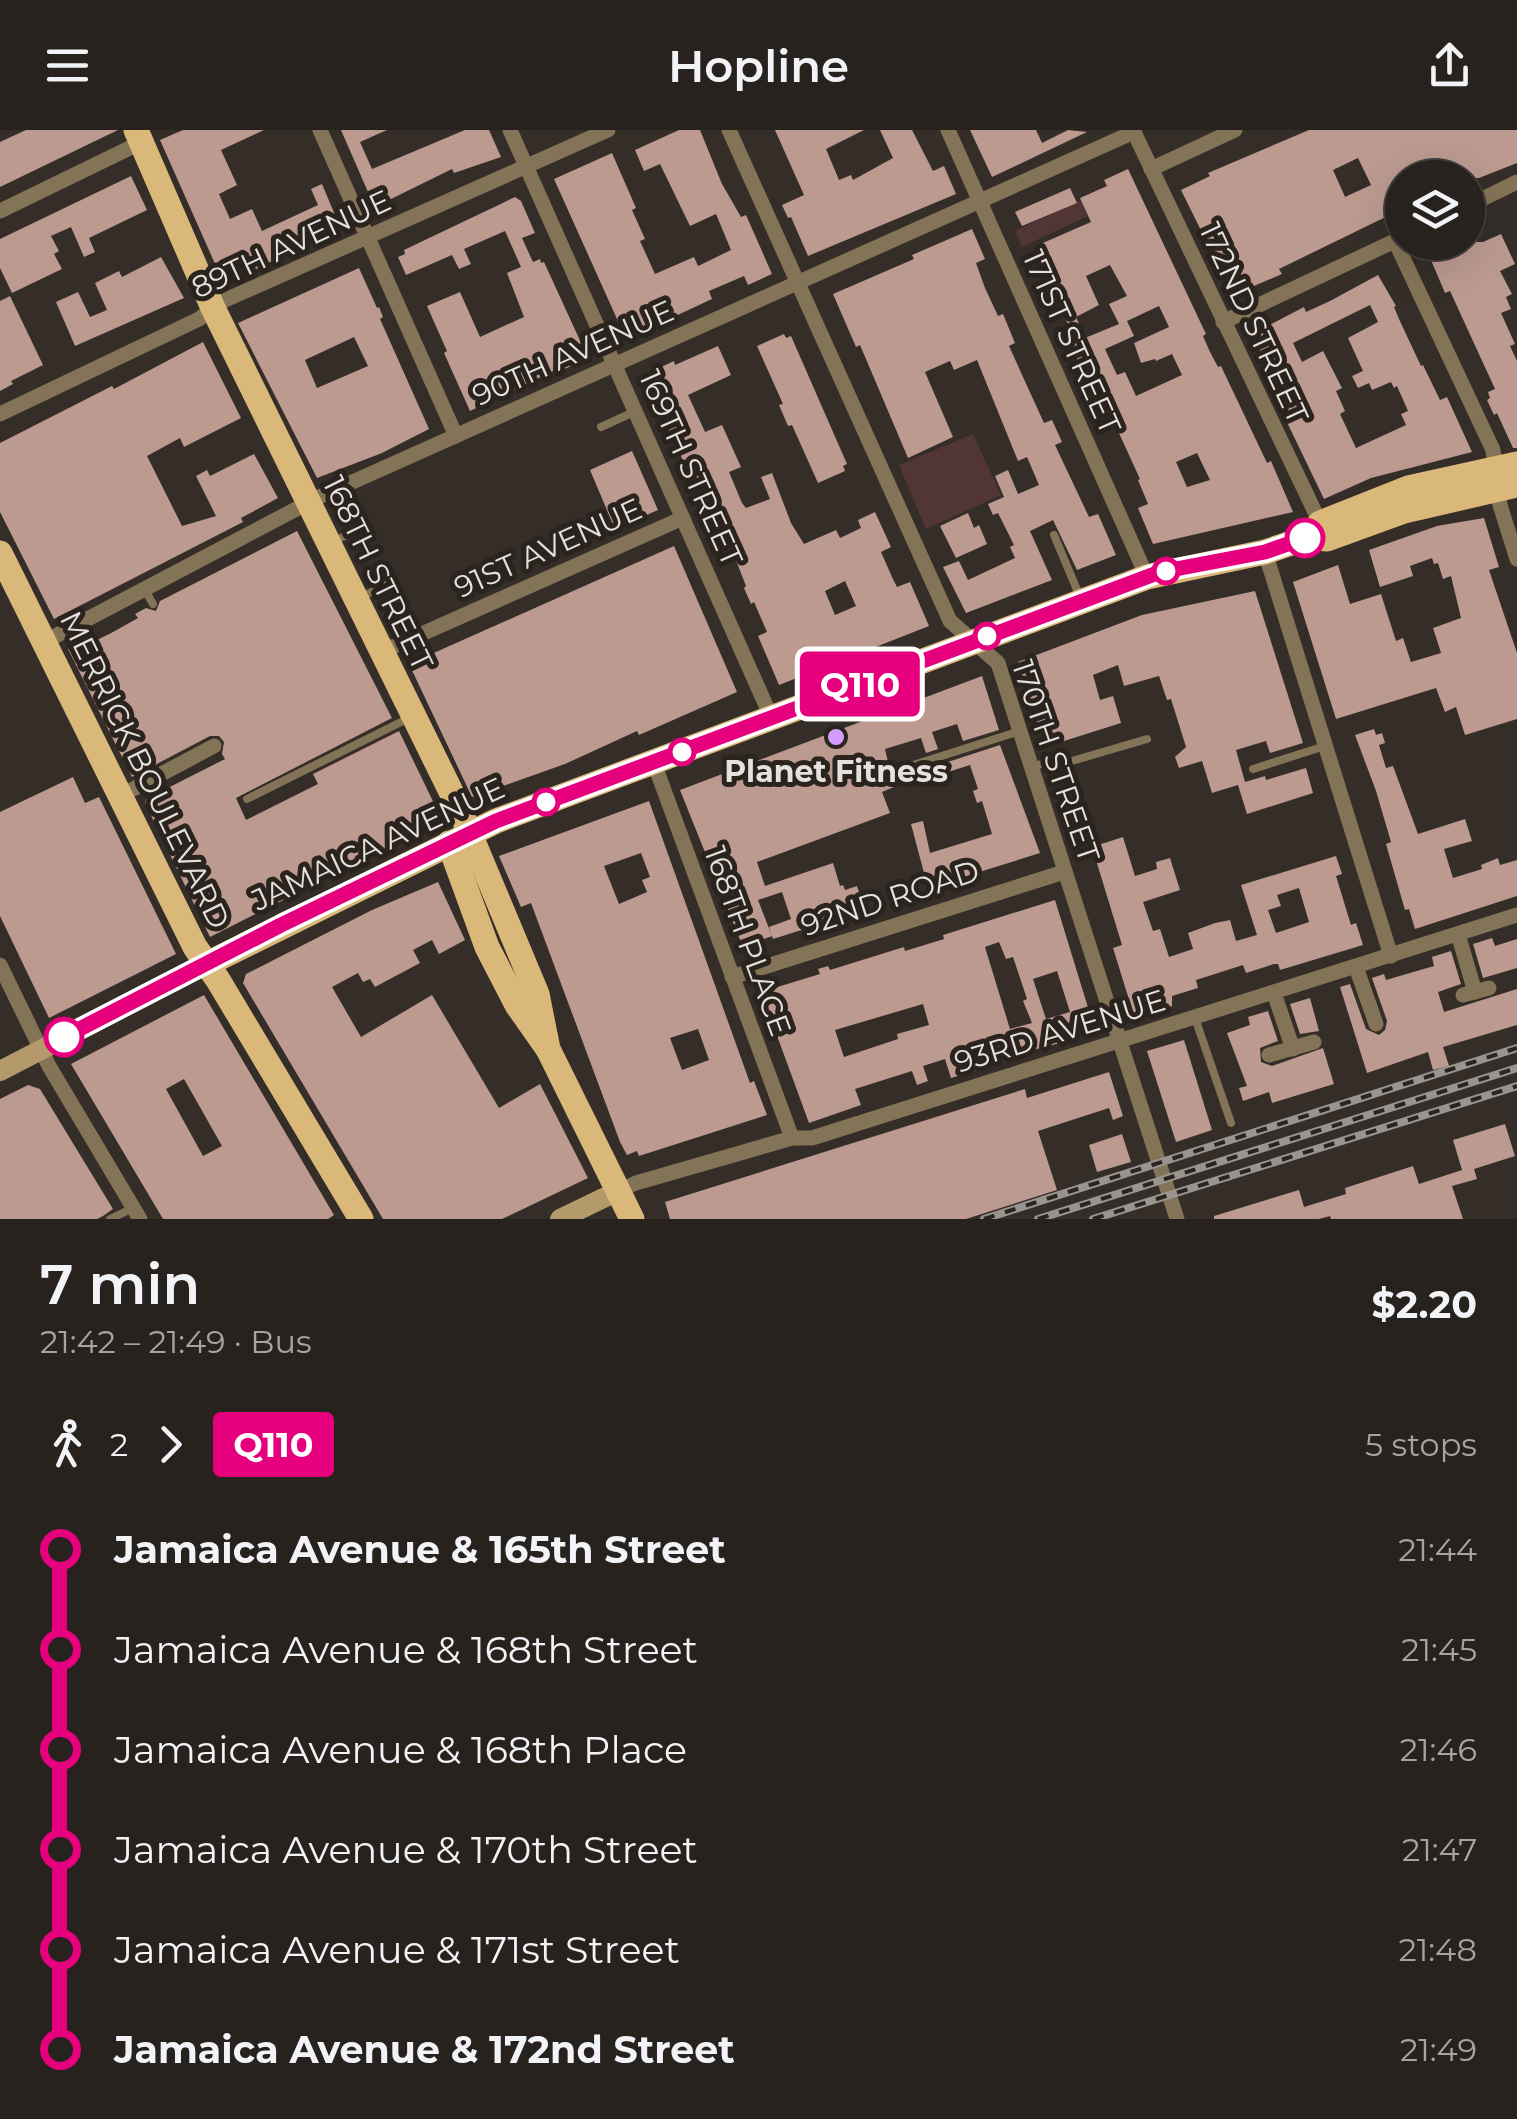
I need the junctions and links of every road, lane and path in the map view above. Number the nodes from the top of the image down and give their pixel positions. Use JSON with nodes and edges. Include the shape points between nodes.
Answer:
{"nodes":[{"id":1,"x":320,"y":130,"type":"edge"},
{"id":2,"x":510,"y":130,"type":"edge"},
{"id":3,"x":608,"y":130,"type":"edge"},
{"id":4,"x":729,"y":130,"type":"edge"},
{"id":5,"x":948,"y":130,"type":"edge"},
{"id":6,"x":1235,"y":130,"type":"edge"},
{"id":7,"x":1133,"y":131,"type":"edge"},
{"id":8,"x":139,"y":136,"type":"edge"},
{"id":9,"x":526,"y":166,"type":"junction"},
{"id":10,"x":1151,"y":169,"type":"junction"},
{"id":11,"x":1517,"y":182,"type":"edge"},
{"id":12,"x":1485,"y":198,"type":"edge"},
{"id":13,"x":980,"y":202,"type":"junction"},
{"id":14,"x":0,"y":211,"type":"edge"},
{"id":15,"x":367,"y":237,"type":"junction"},
{"id":16,"x":1385,"y":246,"type":"edge"},
{"id":17,"x":1408,"y":260,"type":"edge"},
{"id":18,"x":797,"y":283,"type":"junction"},
{"id":19,"x":213,"y":308,"type":"junction"},
{"id":20,"x":1224,"y":322,"type":"junction"},
{"id":21,"x":615,"y":365,"type":"junction"},
{"id":22,"x":636,"y":411,"type":"junction"},
{"id":23,"x":0,"y":414,"type":"edge"},
{"id":24,"x":601,"y":427,"type":"dead end"},
{"id":25,"x":456,"y":436,"type":"junction"},
{"id":26,"x":1507,"y":476,"type":"edge"},
{"id":27,"x":308,"y":504,"type":"junction"},
{"id":28,"x":683,"y":518,"type":"junction"},
{"id":29,"x":364,"y":527,"type":"dead end"},
{"id":30,"x":1319,"y":533,"type":"junction"},
{"id":31,"x":1054,"y":535,"type":"dead end"},
{"id":32,"x":327,"y":544,"type":"junction"},
{"id":33,"x":0,"y":552,"type":"edge"},
{"id":34,"x":1265,"y":552,"type":"junction"},
{"id":35,"x":1517,"y":559,"type":"edge"},
{"id":36,"x":1146,"y":577,"type":"junction"},
{"id":37,"x":390,"y":582,"type":"dead end"},
{"id":38,"x":355,"y":600,"type":"junction"},
{"id":39,"x":1081,"y":602,"type":"junction"},
{"id":40,"x":44,"y":642,"type":"junction"},
{"id":41,"x":973,"y":642,"type":"junction"},
{"id":42,"x":381,"y":652,"type":"junction"},
{"id":43,"x":412,"y":716,"type":"junction"},
{"id":44,"x":772,"y":718,"type":"junction"},
{"id":45,"x":1020,"y":731,"type":"junction"},
{"id":46,"x":1147,"y":740,"type":"dead end"},
{"id":47,"x":214,"y":746,"type":"dead end"},
{"id":48,"x":1324,"y":746,"type":"junction"},
{"id":49,"x":654,"y":763,"type":"junction"},
{"id":50,"x":1031,"y":767,"type":"junction"},
{"id":51,"x":904,"y":768,"type":"dead end"},
{"id":52,"x":1253,"y":769,"type":"dead end"},
{"id":53,"x":120,"y":796,"type":"junction"},
{"id":54,"x":247,"y":799,"type":"dead end"},
{"id":55,"x":459,"y":838,"type":"junction"},
{"id":56,"x":1064,"y":872,"type":"junction"},
{"id":57,"x":1517,"y":915,"type":"edge"},
{"id":58,"x":1458,"y":934,"type":"junction"},
{"id":59,"x":1391,"y":956,"type":"junction"},
{"id":60,"x":206,"y":964,"type":"junction"},
{"id":61,"x":0,"y":965,"type":"edge"},
{"id":62,"x":1356,"y":967,"type":"junction"},
{"id":63,"x":732,"y":977,"type":"junction"},
{"id":64,"x":1476,"y":992,"type":"dead end"},
{"id":65,"x":1274,"y":993,"type":"junction"},
{"id":66,"x":1195,"y":1018,"type":"junction"},
{"id":67,"x":1376,"y":1024,"type":"dead end"},
{"id":68,"x":1120,"y":1042,"type":"junction"},
{"id":69,"x":1314,"y":1042,"type":"dead end"},
{"id":70,"x":40,"y":1049,"type":"junction"},
{"id":71,"x":548,"y":1049,"type":"junction"},
{"id":72,"x":1292,"y":1049,"type":"junction"},
{"id":73,"x":1269,"y":1055,"type":"dead end"},
{"id":74,"x":0,"y":1071,"type":"edge"},
{"id":75,"x":1230,"y":1123,"type":"dead end"},
{"id":76,"x":792,"y":1138,"type":"junction"},
{"id":77,"x":618,"y":1191,"type":"junction"},
{"id":78,"x":137,"y":1214,"type":"edge"},
{"id":79,"x":110,"y":1219,"type":"edge"},
{"id":80,"x":361,"y":1219,"type":"edge"},
{"id":81,"x":560,"y":1219,"type":"edge"},
{"id":82,"x":632,"y":1219,"type":"edge"},
{"id":83,"x":1177,"y":1219,"type":"edge"}],
"edges":[{"from":1,"to":15,"type":"street"},
{"from":2,"to":9,"type":"street","name":"169TH STREET"},
{"from":3,"to":9,"type":"street","name":"89TH AVENUE"},
{"from":4,"to":18,"type":"street","name":"170TH STREET"},
{"from":5,"to":13,"type":"street","name":"171ST STREET"},
{"from":6,"to":10,"type":"street"},
{"from":7,"to":10,"type":"street","name":"172ND STREET"},
{"from":7,"to":13,"type":"street","name":"90TH AVENUE"},
{"from":8,"to":14,"type":"street"},
{"from":8,"to":19,"type":"main road","name":"168TH STREET"},
{"from":9,"to":15,"type":"street","name":"89TH AVENUE"},
{"from":9,"to":21,"type":"street","name":"169TH STREET"},
{"from":10,"to":20,"type":"street","name":"172ND STREET"},
{"from":11,"to":12,"type":"street"},
{"from":13,"to":18,"type":"street","name":"90TH AVENUE"},
{"from":13,"to":36,"type":"street","name":"171ST STREET"},
{"from":15,"to":19,"type":"street","name":"89TH AVENUE"},
{"from":15,"to":25,"type":"street"},
{"from":16,"to":20,"type":"street"},
{"from":17,"to":26,"type":"street"},
{"from":18,"to":21,"type":"street","name":"90TH AVENUE"},
{"from":18,"to":41,"type":"street","name":"170TH STREET","via":[[950,621]]},
{"from":19,"to":23,"type":"street","name":"89TH AVENUE"},
{"from":19,"to":27,"type":"main road","name":"168TH STREET"},
{"from":20,"to":30,"type":"street","name":"172ND STREET"},
{"from":21,"to":22,"type":"street","name":"169TH STREET"},
{"from":21,"to":25,"type":"street","name":"90TH AVENUE"},
{"from":22,"to":24,"type":"lane"},
{"from":22,"to":28,"type":"street","name":"169TH STREET"},
{"from":25,"to":27,"type":"street","name":"90TH AVENUE"},
{"from":26,"to":30,"type":"main road","name":"JAMAICA AVENUE","via":[[1408,488]]},
{"from":26,"to":35,"type":"street"},
{"from":27,"to":32,"type":"main road","name":"168TH STREET"},
{"from":27,"to":40,"type":"street","name":"90TH AVENUE","via":[[149,597]]},
{"from":28,"to":42,"type":"street","name":"91ST AVENUE"},
{"from":28,"to":44,"type":"street","name":"169TH STREET"},
{"from":29,"to":32,"type":"lane"},
{"from":30,"to":34,"type":"main road","name":"JAMAICA AVENUE"},
{"from":31,"to":39,"type":"lane"},
{"from":32,"to":38,"type":"main road","name":"168TH STREET"},
{"from":33,"to":40,"type":"main road","name":"MERRICK BOULEVARD"},
{"from":34,"to":36,"type":"main road","name":"JAMAICA AVENUE"},
{"from":34,"to":48,"type":"street"},
{"from":36,"to":39,"type":"main road","name":"JAMAICA AVENUE"},
{"from":37,"to":38,"type":"lane"},
{"from":38,"to":42,"type":"main road","name":"168TH STREET"},
{"from":39,"to":41,"type":"main road","name":"JAMAICA AVENUE"},
{"from":40,"to":53,"type":"main road","name":"MERRICK BOULEVARD"},
{"from":41,"to":44,"type":"main road","name":"JAMAICA AVENUE"},
{"from":41,"to":45,"type":"street","name":"170TH STREET","via":[[998,663]]},
{"from":42,"to":43,"type":"main road","name":"168TH STREET"},
{"from":43,"to":54,"type":"lane"},
{"from":43,"to":55,"type":"main road","name":"168TH STREET"},
{"from":44,"to":49,"type":"main road","name":"JAMAICA AVENUE"},
{"from":45,"to":50,"type":"street","name":"170TH STREET"},
{"from":45,"to":51,"type":"lane"},
{"from":46,"to":50,"type":"lane"},
{"from":47,"to":53,"type":"street"},
{"from":48,"to":52,"type":"lane"},
{"from":48,"to":59,"type":"street"},
{"from":49,"to":55,"type":"main road","name":"JAMAICA AVENUE"},
{"from":49,"to":63,"type":"street","name":"168TH PLACE"},
{"from":50,"to":56,"type":"street","name":"170TH STREET"},
{"from":53,"to":60,"type":"main road","name":"MERRICK BOULEVARD"},
{"from":55,"to":60,"type":"main road","name":"JAMAICA AVENUE"},
{"from":55,"to":71,"type":"main road","name":"168TH STREET","via":[[537,994]]},
{"from":55,"to":71,"type":"main road","name":"168TH STREET","via":[[488,947]]},
{"from":56,"to":63,"type":"street","name":"92ND ROAD"},
{"from":56,"to":68,"type":"street","name":"170TH STREET"},
{"from":57,"to":58,"type":"street","name":"93RD AVENUE"},
{"from":58,"to":59,"type":"street","name":"93RD AVENUE"},
{"from":58,"to":64,"type":"street"},
{"from":59,"to":62,"type":"street","name":"93RD AVENUE"},
{"from":60,"to":70,"type":"main road","name":"JAMAICA AVENUE"},
{"from":60,"to":80,"type":"main road","name":"MERRICK BOULEVARD"},
{"from":61,"to":70,"type":"street"},
{"from":62,"to":65,"type":"street","name":"93RD AVENUE"},
{"from":62,"to":67,"type":"street"},
{"from":63,"to":76,"type":"street","name":"168TH PLACE"},
{"from":65,"to":66,"type":"street","name":"93RD AVENUE"},
{"from":65,"to":72,"type":"street"},
{"from":66,"to":68,"type":"street","name":"93RD AVENUE"},
{"from":66,"to":75,"type":"lane"},
{"from":68,"to":76,"type":"street","name":"93RD AVENUE","via":[[812,1138]]},
{"from":68,"to":83,"type":"street","name":"170TH STREET"},
{"from":69,"to":72,"type":"street"},
{"from":70,"to":74,"type":"main road","name":"JAMAICA AVENUE"},
{"from":70,"to":78,"type":"street"},
{"from":71,"to":77,"type":"main road","name":"168TH STREET"},
{"from":72,"to":73,"type":"street"},
{"from":76,"to":77,"type":"street","name":"93RD AVENUE"},
{"from":77,"to":81,"type":"main road"},
{"from":77,"to":82,"type":"main road","name":"168TH STREET"},
{"from":78,"to":79,"type":"lane"}]}
